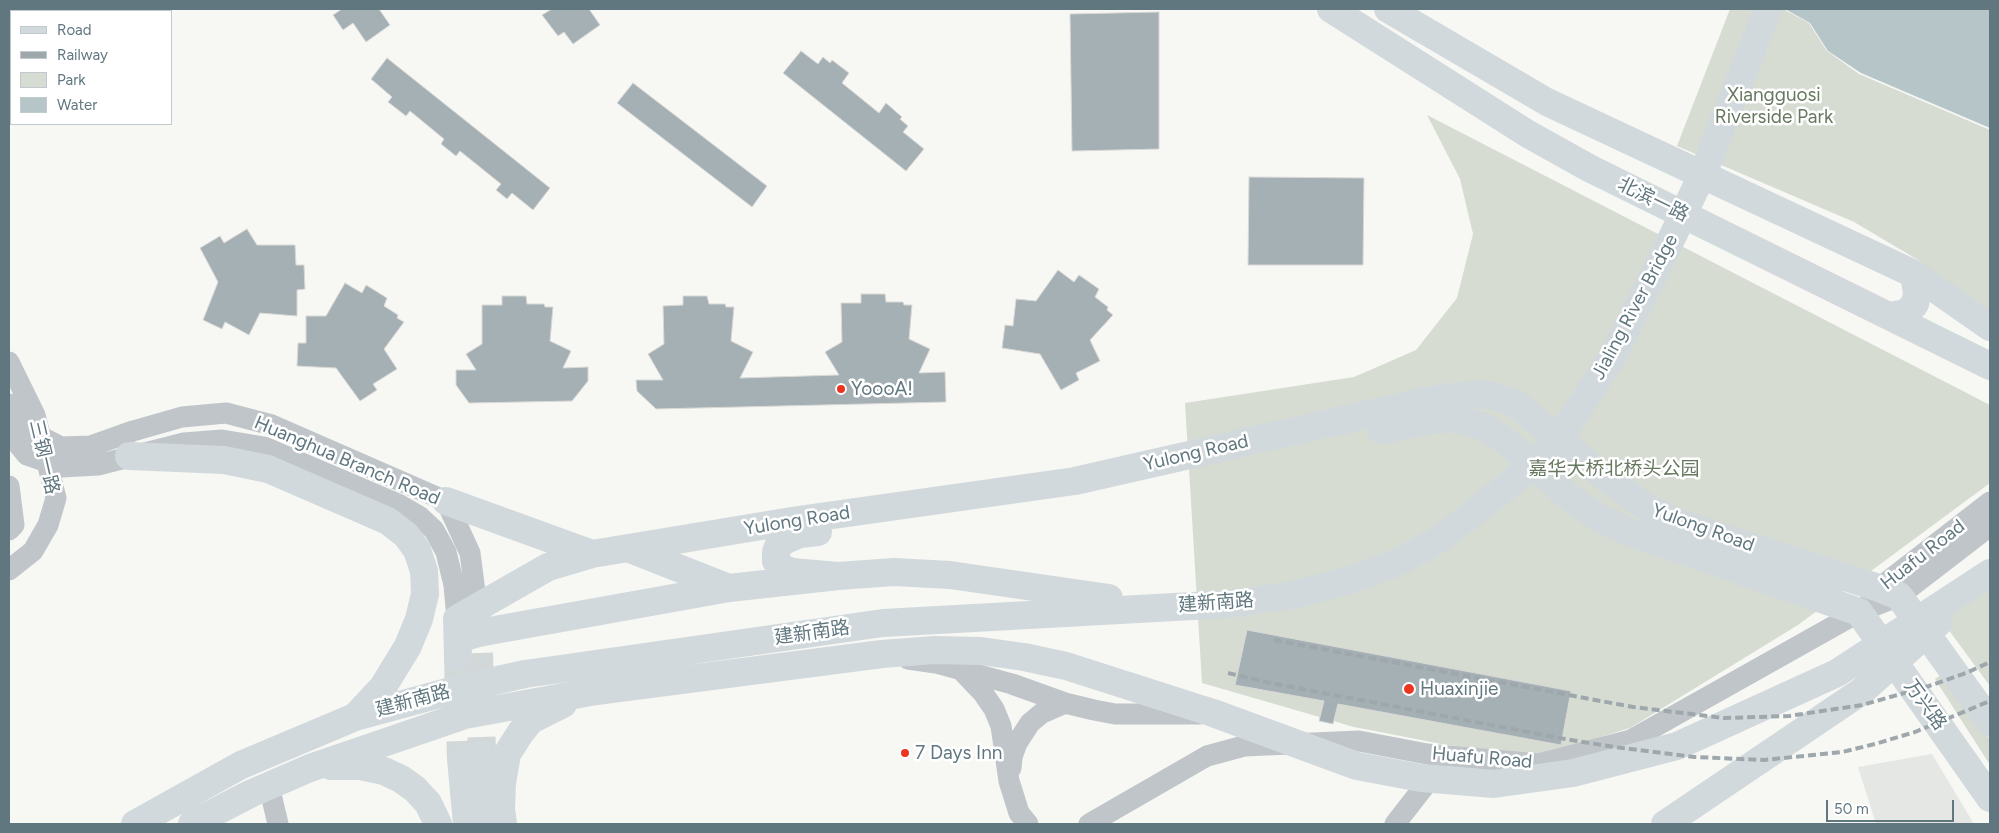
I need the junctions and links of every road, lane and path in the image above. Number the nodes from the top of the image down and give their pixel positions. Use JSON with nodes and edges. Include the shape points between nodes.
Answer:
{"nodes":[{"id":1,"x":1331,"y":9,"type":"edge"},
{"id":2,"x":1388,"y":9,"type":"edge"},
{"id":3,"x":1768,"y":9,"type":"edge"},
{"id":4,"x":1914,"y":274,"type":"junction"},
{"id":5,"x":1889,"y":316,"type":"junction"},
{"id":6,"x":1990,"y":327,"type":"edge"},
{"id":7,"x":9,"y":362,"type":"edge"},
{"id":8,"x":1990,"y":366,"type":"edge"},
{"id":9,"x":9,"y":404,"type":"edge"},
{"id":10,"x":9,"y":433,"type":"edge"},
{"id":11,"x":129,"y":456,"type":"junction"},
{"id":12,"x":9,"y":486,"type":"edge"},
{"id":13,"x":1495,"y":496,"type":"joint"},
{"id":14,"x":446,"y":502,"type":"junction"},
{"id":15,"x":1990,"y":502,"type":"edge"},
{"id":16,"x":1990,"y":526,"type":"edge"},
{"id":17,"x":9,"y":530,"type":"edge"},
{"id":18,"x":630,"y":549,"type":"junction"},
{"id":19,"x":592,"y":554,"type":"junction"},
{"id":20,"x":9,"y":570,"type":"edge"},
{"id":21,"x":1990,"y":574,"type":"edge"},
{"id":22,"x":838,"y":576,"type":"junction"},
{"id":23,"x":729,"y":588,"type":"junction"},
{"id":24,"x":1889,"y":592,"type":"junction"},
{"id":25,"x":1167,"y":606,"type":"junction"},
{"id":26,"x":1859,"y":612,"type":"junction"},
{"id":27,"x":468,"y":635,"type":"junction"},
{"id":28,"x":882,"y":654,"type":"junction"},
{"id":29,"x":962,"y":670,"type":"junction"},
{"id":30,"x":596,"y":691,"type":"junction"},
{"id":31,"x":1142,"y":702,"type":"junction"},
{"id":32,"x":1065,"y":703,"type":"junction"},
{"id":33,"x":355,"y":717,"type":"junction"},
{"id":34,"x":1990,"y":722,"type":"edge"},
{"id":35,"x":1448,"y":756,"type":"junction"},
{"id":36,"x":310,"y":768,"type":"junction"},
{"id":37,"x":1009,"y":781,"type":"junction"},
{"id":38,"x":269,"y":786,"type":"junction"},
{"id":39,"x":1990,"y":798,"type":"edge"},
{"id":40,"x":135,"y":824,"type":"edge"},
{"id":41,"x":192,"y":824,"type":"edge"},
{"id":42,"x":278,"y":824,"type":"edge"},
{"id":43,"x":438,"y":824,"type":"edge"},
{"id":44,"x":467,"y":824,"type":"edge"},
{"id":45,"x":487,"y":824,"type":"edge"},
{"id":46,"x":503,"y":824,"type":"edge"},
{"id":47,"x":1028,"y":824,"type":"edge"},
{"id":48,"x":1089,"y":824,"type":"edge"},
{"id":49,"x":1395,"y":824,"type":"edge"},
{"id":50,"x":1665,"y":824,"type":"edge"}],
"edges":[{"from":1,"to":5,"type":"main road","name":"北滨一路","via":[[1581,164]]},
{"from":2,"to":4,"type":"main road","via":[[1547,102]]},
{"from":3,"to":13,"type":"main road","name":"Jialing River Bridge","via":[[1704,171],[1613,356],[1568,425],[1535,463]]},
{"from":4,"to":5,"type":"main road","via":[[1915,304],[1906,312]]},
{"from":4,"to":6,"type":"main road"},
{"from":5,"to":8,"type":"main road","name":"北滨一路"},
{"from":7,"to":20,"type":"street","name":"三钢一路","via":[[34,415],[56,498],[48,525],[33,552]]},
{"from":9,"to":14,"type":"street","name":"Huanghua Branch Road","via":[[14,414],[36,434],[61,446],[91,446],[182,417],[226,413],[272,424]]},
{"from":10,"to":11,"type":"street","name":"Huanghua Branch Road","via":[[27,455],[62,467],[98,465]]},
{"from":11,"to":27,"type":"street","name":"Huanghua Branch Road","via":[[203,441],[222,440],[264,447],[400,505],[434,530],[446,552]]},
{"from":11,"to":33,"type":"main road","via":[[224,460],[268,469],[388,521],[406,535],[417,550],[424,571],[425,594],[419,619],[396,668]]},
{"from":12,"to":17,"type":"street","via":[[14,525]]},
{"from":13,"to":25,"type":"main road","name":"建新南路","via":[[1444,536],[1401,560],[1350,580],[1293,595],[1229,604]]},
{"from":14,"to":19,"type":"main road"},
{"from":14,"to":27,"type":"street","name":"Huanghua Branch Road","via":[[470,553]]},
{"from":15,"to":24,"type":"street","name":"Huafu Road"},
{"from":16,"to":24,"type":"street","name":"Huafu Road"},
{"from":18,"to":19,"type":"main road","name":"Yulong Road"},
{"from":18,"to":23,"type":"main road"},
{"from":18,"to":24,"type":"main road","name":"Yulong Road","via":[[798,520],[1075,481],[1431,400],[1476,394],[1515,403],[1644,506],[1678,522]]},
{"from":19,"to":27,"type":"main road","name":"Yulong Road","via":[[548,567]]},
{"from":21,"to":31,"type":"main road","via":[[1837,673],[1677,746],[1573,773],[1494,784],[1421,778],[1357,766],[1213,713]]},
{"from":21,"to":50,"type":"main road","via":[[1862,691]]},
{"from":22,"to":23,"type":"main road"},
{"from":22,"to":25,"type":"main road","via":[[894,572],[950,575]]},
{"from":22,"to":26,"type":"main road","name":"Yulong Road","via":[[792,572],[782,568],[776,561],[779,544],[800,534],[1079,500],[1408,424],[1457,419],[1482,426],[1503,439],[1574,501],[1599,518],[1630,532]]},
{"from":23,"to":27,"type":"main road"},
{"from":24,"to":26,"type":"street","name":"Huafu Road"},
{"from":24,"to":34,"type":"main road"},
{"from":25,"to":33,"type":"main road","name":"建新南路","via":[[854,627],[525,674]]},
{"from":26,"to":35,"type":"street","name":"Huafu Road","via":[[1631,740],[1539,764]]},
{"from":26,"to":39,"type":"main road","name":"万兴路"},
{"from":28,"to":29,"type":"street","name":"建新南路"},
{"from":28,"to":30,"type":"main road","name":"建新南路"},
{"from":28,"to":31,"type":"main road","name":"建新南路","via":[[934,650],[1024,656],[1066,666]]},
{"from":29,"to":32,"type":"street","name":"建新南路"},
{"from":29,"to":37,"type":"street","via":[[994,709],[1001,726]]},
{"from":30,"to":36,"type":"main road","name":"建新南路","via":[[465,715]]},
{"from":30,"to":46,"type":"main road","via":[[547,711],[531,720],[521,732],[508,754],[502,783]]},
{"from":31,"to":32,"type":"street","name":"建新南路","via":[[1115,714]]},
{"from":32,"to":37,"type":"street","via":[[1042,713],[1023,731],[1012,757]]},
{"from":33,"to":40,"type":"main road","name":"建新南路","via":[[241,765]]},
{"from":35,"to":48,"type":"street","name":"Huafu Road","via":[[1360,741],[1244,746],[1207,756]]},
{"from":35,"to":49,"type":"street"},
{"from":36,"to":38,"type":"main road","name":"建新南路"},
{"from":36,"to":43,"type":"main road","via":[[336,765],[384,771],[415,789],[428,803]]},
{"from":37,"to":47,"type":"street","via":[[1019,813]]},
{"from":38,"to":41,"type":"main road","name":"建新南路"},
{"from":38,"to":42,"type":"street"},
{"from":44,"to":45,"type":"main road","via":[[472,757]]}]}
